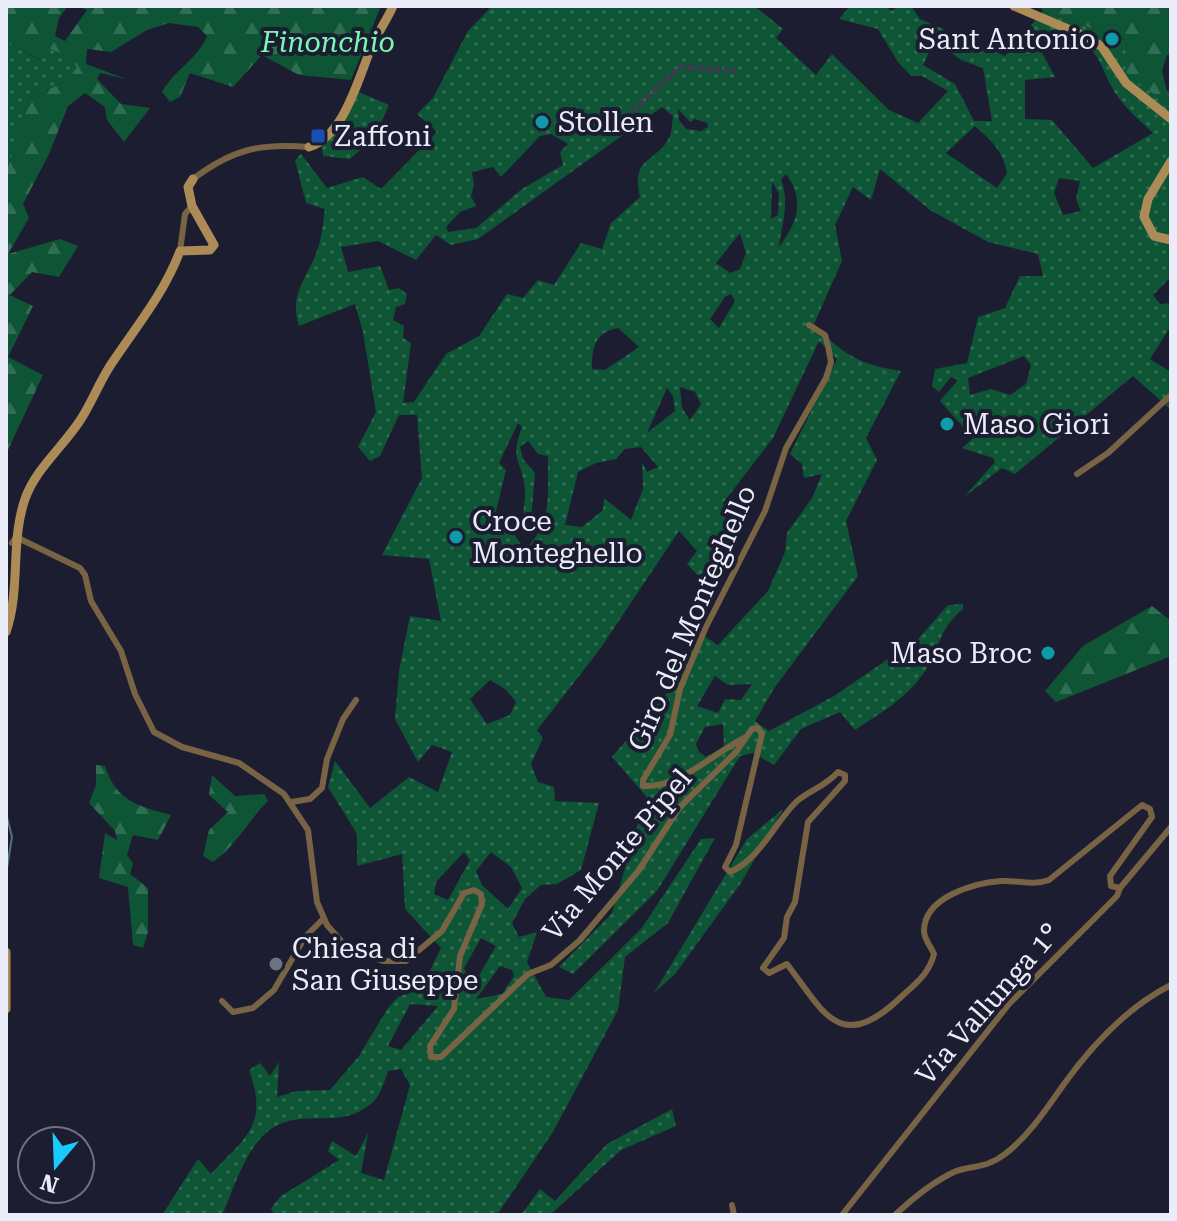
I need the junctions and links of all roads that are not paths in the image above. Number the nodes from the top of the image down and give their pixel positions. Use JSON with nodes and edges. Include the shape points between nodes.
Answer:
{"nodes":[{"id":1,"x":393,"y":6,"type":"edge"},
{"id":2,"x":1014,"y":6,"type":"edge"},
{"id":3,"x":1171,"y":119,"type":"edge"},
{"id":4,"x":309,"y":147,"type":"joint"},
{"id":5,"x":1171,"y":161,"type":"edge"},
{"id":6,"x":193,"y":179,"type":"joint"},
{"id":7,"x":192,"y":206,"type":"junction"},
{"id":8,"x":1171,"y":240,"type":"edge"},
{"id":9,"x":180,"y":251,"type":"junction"},
{"id":10,"x":809,"y":325,"type":"dead end"},
{"id":11,"x":1171,"y":395,"type":"edge"},
{"id":12,"x":1077,"y":474,"type":"dead end"},
{"id":13,"x":14,"y":540,"type":"junction"},
{"id":14,"x":6,"y":632,"type":"edge"},
{"id":15,"x":356,"y":700,"type":"dead end"},
{"id":16,"x":746,"y":737,"type":"junction"},
{"id":17,"x":291,"y":802,"type":"junction"},
{"id":18,"x":1171,"y":827,"type":"edge"},
{"id":19,"x":1120,"y":888,"type":"junction"},
{"id":20,"x":323,"y":919,"type":"junction"},
{"id":21,"x":6,"y":952,"type":"edge"},
{"id":22,"x":1171,"y":985,"type":"edge"},
{"id":23,"x":222,"y":1001,"type":"dead end"},
{"id":24,"x":6,"y":1009,"type":"edge"},
{"id":25,"x":732,"y":1205,"type":"dead end"},
{"id":26,"x":734,"y":1215,"type":"edge"},
{"id":27,"x":842,"y":1215,"type":"edge"},
{"id":28,"x":895,"y":1215,"type":"edge"}],
"edges":[{"from":1,"to":4,"type":"street","via":[[352,100],[323,139]]},
{"from":2,"to":3,"type":"street","via":[[1102,47],[1126,83]]},
{"from":4,"to":6,"type":"street","via":[[281,144],[231,154]]},
{"from":5,"to":8,"type":"street","via":[[1148,199],[1144,217],[1154,236]]},
{"from":6,"to":7,"type":"street","via":[[188,187]]},
{"from":7,"to":9,"type":"street","via":[[185,214]]},
{"from":7,"to":9,"type":"street","via":[[214,245],[210,250]]},
{"from":9,"to":13,"type":"street","via":[[80,421],[25,498]]},
{"from":10,"to":16,"type":"street","name":"Giro del Monteghello","via":[[825,335],[831,362],[826,378],[786,448],[765,511],[705,629],[680,689],[670,735],[643,786],[686,773]]},
{"from":11,"to":12,"type":"street"},
{"from":13,"to":14,"type":"street"},
{"from":13,"to":17,"type":"street","via":[[80,568],[154,732],[182,747],[239,763]]},
{"from":15,"to":17,"type":"street","via":[[330,750],[322,788],[310,799]]},
{"from":16,"to":19,"type":"street","via":[[752,729],[762,734],[736,845],[725,867],[730,872],[765,841],[797,800],[838,772],[845,775],[808,822],[784,938],[763,968],[769,973],[787,964],[807,996],[835,1020],[856,1024],[877,1018],[926,975],[934,954],[924,934],[926,918],[952,894],[993,882],[1049,880],[1142,805],[1152,817],[1110,876],[1111,886]]},
{"from":16,"to":20,"type":"street","name":"Via Monte Pipel","via":[[679,808],[639,870],[580,940],[551,965],[528,974],[437,1059],[431,1057],[430,1046],[454,1009],[460,956],[482,904],[481,894],[464,893],[442,931],[406,961],[383,961],[342,942]]},
{"from":17,"to":20,"type":"street","via":[[308,830]]},
{"from":18,"to":19,"type":"street","name":"Via Vallunga 1°"},
{"from":19,"to":27,"type":"street","name":"Via Vallunga 1°","via":[[1009,1004]]},
{"from":20,"to":23,"type":"street","via":[[305,937],[265,1000],[233,1012]]},
{"from":21,"to":24,"type":"street"},
{"from":22,"to":28,"type":"street","via":[[1127,1013],[1102,1038],[1007,1154],[983,1167],[958,1170],[927,1187]]},
{"from":25,"to":26,"type":"street"}]}
